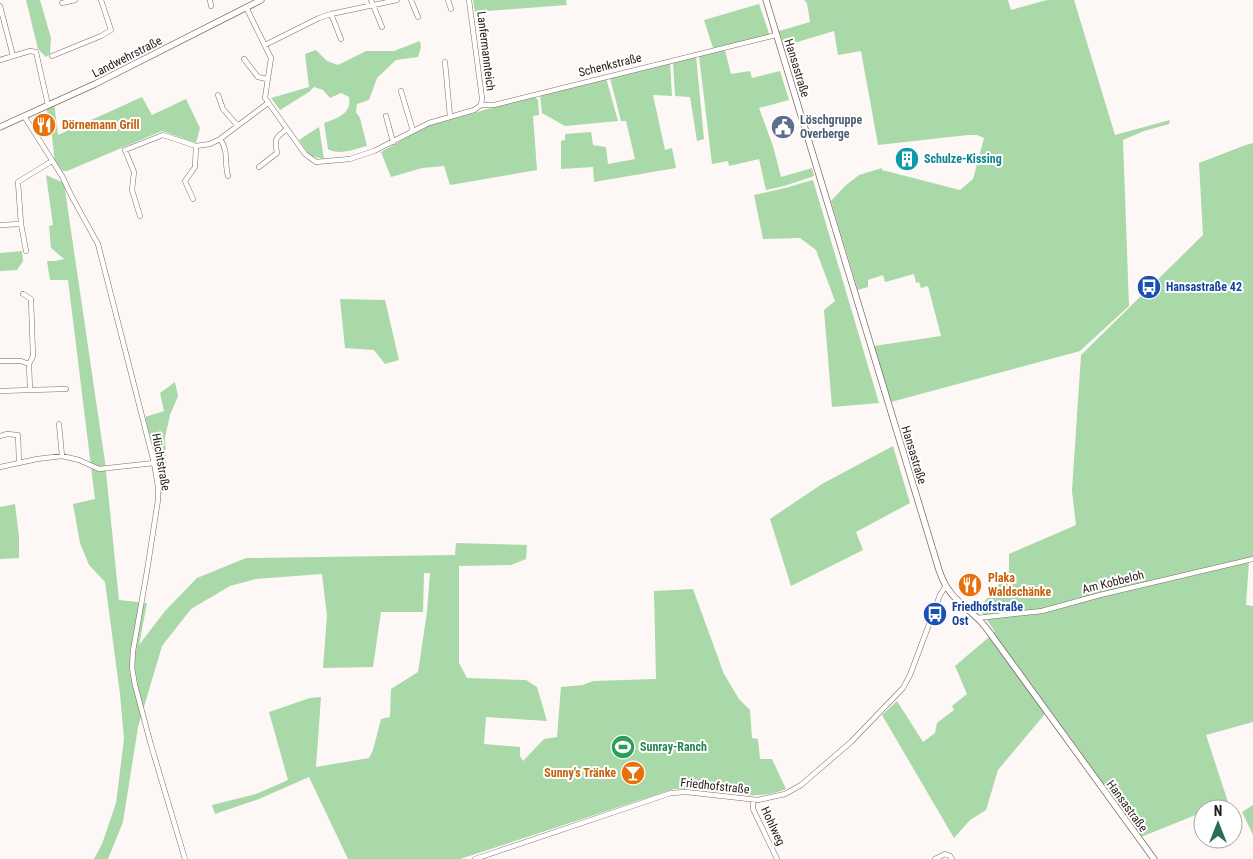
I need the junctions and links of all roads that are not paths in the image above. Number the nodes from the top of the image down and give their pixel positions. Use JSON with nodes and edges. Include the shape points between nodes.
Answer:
{"nodes":[{"id":1,"x":75,"y":0,"type":"edge"},
{"id":2,"x":101,"y":0,"type":"edge"},
{"id":3,"x":210,"y":0,"type":"edge"},
{"id":4,"x":261,"y":0,"type":"edge"},
{"id":5,"x":397,"y":0,"type":"edge"},
{"id":6,"x":411,"y":0,"type":"edge"},
{"id":7,"x":448,"y":0,"type":"edge"},
{"id":8,"x":469,"y":0,"type":"edge"},
{"id":9,"x":766,"y":0,"type":"edge"},
{"id":10,"x":372,"y":2,"type":"edge"},
{"id":11,"x":62,"y":3,"type":"dead end"},
{"id":12,"x":0,"y":6,"type":"edge"},
{"id":13,"x":211,"y":6,"type":"dead end"},
{"id":14,"x":246,"y":8,"type":"junction"},
{"id":15,"x":451,"y":9,"type":"dead end"},
{"id":16,"x":331,"y":14,"type":"junction"},
{"id":17,"x":418,"y":16,"type":"dead end"},
{"id":18,"x":1,"y":17,"type":"edge"},
{"id":19,"x":382,"y":27,"type":"dead end"},
{"id":20,"x":776,"y":35,"type":"junction"},
{"id":21,"x":341,"y":39,"type":"dead end"},
{"id":22,"x":266,"y":45,"type":"junction"},
{"id":23,"x":13,"y":56,"type":"junction"},
{"id":24,"x":52,"y":56,"type":"dead end"},
{"id":25,"x":244,"y":59,"type":"dead end"},
{"id":26,"x":0,"y":60,"type":"edge"},
{"id":27,"x":445,"y":62,"type":"dead end"},
{"id":28,"x":267,"y":78,"type":"junction"},
{"id":29,"x":401,"y":92,"type":"dead end"},
{"id":30,"x":218,"y":95,"type":"dead end"},
{"id":31,"x":268,"y":103,"type":"junction"},
{"id":32,"x":48,"y":105,"type":"junction"},
{"id":33,"x":481,"y":105,"type":"junction"},
{"id":34,"x":24,"y":116,"type":"junction"},
{"id":35,"x":386,"y":116,"type":"dead end"},
{"id":36,"x":450,"y":116,"type":"junction"},
{"id":37,"x":237,"y":125,"type":"junction"},
{"id":38,"x":0,"y":127,"type":"edge"},
{"id":39,"x":287,"y":129,"type":"junction"},
{"id":40,"x":413,"y":131,"type":"junction"},
{"id":41,"x":220,"y":139,"type":"junction"},
{"id":42,"x":392,"y":142,"type":"junction"},
{"id":43,"x":196,"y":146,"type":"junction"},
{"id":44,"x":52,"y":161,"type":"junction"},
{"id":45,"x":259,"y":167,"type":"dead end"},
{"id":46,"x":228,"y":176,"type":"dead end"},
{"id":47,"x":193,"y":199,"type":"dead end"},
{"id":48,"x":140,"y":216,"type":"dead end"},
{"id":49,"x":0,"y":224,"type":"edge"},
{"id":50,"x":21,"y":224,"type":"junction"},
{"id":51,"x":26,"y":251,"type":"dead end"},
{"id":52,"x":24,"y":294,"type":"dead end"},
{"id":53,"x":0,"y":361,"type":"edge"},
{"id":54,"x":29,"y":364,"type":"junction"},
{"id":55,"x":66,"y":389,"type":"dead end"},
{"id":56,"x":30,"y":390,"type":"junction"},
{"id":57,"x":0,"y":392,"type":"edge"},
{"id":58,"x":59,"y":424,"type":"dead end"},
{"id":59,"x":0,"y":436,"type":"edge"},
{"id":60,"x":62,"y":456,"type":"junction"},
{"id":61,"x":19,"y":462,"type":"junction"},
{"id":62,"x":154,"y":463,"type":"junction"},
{"id":63,"x":0,"y":467,"type":"edge"},
{"id":64,"x":1253,"y":559,"type":"edge"},
{"id":65,"x":946,"y":587,"type":"junction"},
{"id":66,"x":977,"y":618,"type":"junction"},
{"id":67,"x":752,"y":800,"type":"junction"},
{"id":68,"x":185,"y":859,"type":"edge"},
{"id":69,"x":475,"y":859,"type":"edge"},
{"id":70,"x":777,"y":859,"type":"edge"},
{"id":71,"x":935,"y":859,"type":"edge"},
{"id":72,"x":952,"y":859,"type":"edge"},
{"id":73,"x":1154,"y":859,"type":"edge"}],
"edges":[{"from":1,"to":11,"type":"street"},
{"from":2,"to":24,"type":"street","via":[[111,30]]},
{"from":3,"to":13,"type":"street"},
{"from":4,"to":14,"type":"street","name":"Landwehrstraße"},
{"from":5,"to":10,"type":"street"},
{"from":6,"to":17,"type":"street"},
{"from":7,"to":15,"type":"street"},
{"from":8,"to":33,"type":"street","name":"Lanfermannteich"},
{"from":9,"to":20,"type":"street","name":"Hansastraße"},
{"from":10,"to":16,"type":"street"},
{"from":10,"to":19,"type":"street"},
{"from":12,"to":18,"type":"street"},
{"from":14,"to":22,"type":"street"},
{"from":14,"to":32,"type":"street","name":"Landwehrstraße"},
{"from":16,"to":21,"type":"street"},
{"from":16,"to":22,"type":"street"},
{"from":18,"to":23,"type":"street"},
{"from":20,"to":33,"type":"street","name":"Schenkstraße","via":[[494,105]]},
{"from":20,"to":65,"type":"street","name":"Hansastraße"},
{"from":22,"to":28,"type":"street","via":[[271,58]]},
{"from":23,"to":26,"type":"street"},
{"from":23,"to":32,"type":"street","via":[[36,52]]},
{"from":25,"to":28,"type":"street","via":[[258,76]]},
{"from":27,"to":36,"type":"street"},
{"from":28,"to":31,"type":"street","via":[[264,98]]},
{"from":29,"to":40,"type":"street"},
{"from":30,"to":37,"type":"street","via":[[223,109]]},
{"from":31,"to":37,"type":"street"},
{"from":31,"to":39,"type":"street"},
{"from":32,"to":34,"type":"street","name":"Landwehrstraße"},
{"from":33,"to":36,"type":"street","name":"Schenkstraße"},
{"from":34,"to":38,"type":"street","name":"Landwehrstraße"},
{"from":34,"to":44,"type":"street","name":"Hüchtstraße"},
{"from":35,"to":42,"type":"street"},
{"from":36,"to":40,"type":"street","name":"Schenkstraße"},
{"from":37,"to":41,"type":"street"},
{"from":39,"to":42,"type":"street","name":"Schenkstraße","via":[[316,162],[350,159]]},
{"from":39,"to":45,"type":"street","via":[[277,136],[276,154]]},
{"from":40,"to":42,"type":"street","name":"Schenkstraße"},
{"from":41,"to":43,"type":"street"},
{"from":41,"to":46,"type":"street","via":[[226,150]]},
{"from":43,"to":47,"type":"street","via":[[195,168],[185,181]]},
{"from":43,"to":48,"type":"street","via":[[163,135],[125,150],[134,172],[132,190]]},
{"from":44,"to":50,"type":"street","via":[[18,182]]},
{"from":44,"to":62,"type":"street","name":"Hüchtstraße","via":[[98,244]]},
{"from":49,"to":50,"type":"street"},
{"from":50,"to":51,"type":"street"},
{"from":52,"to":54,"type":"street","via":[[31,299],[32,356]]},
{"from":53,"to":54,"type":"street"},
{"from":54,"to":56,"type":"street"},
{"from":55,"to":56,"type":"street"},
{"from":56,"to":57,"type":"street"},
{"from":58,"to":60,"type":"street"},
{"from":59,"to":61,"type":"street","via":[[18,434]]},
{"from":60,"to":61,"type":"street"},
{"from":60,"to":62,"type":"street","via":[[98,469]]},
{"from":61,"to":63,"type":"street"},
{"from":62,"to":68,"type":"street","name":"Hüchtstraße","via":[[158,500],[132,668]]},
{"from":64,"to":66,"type":"street","name":"Am Kobbeloh","via":[[1042,611]]},
{"from":65,"to":66,"type":"street","name":"Hansastraße"},
{"from":65,"to":67,"type":"street","name":"Friedhofstraße","via":[[940,595],[910,675],[898,694],[851,742],[800,785],[778,796]]},
{"from":66,"to":73,"type":"street","name":"Hansastraße"},
{"from":67,"to":69,"type":"street","name":"Friedhofstraße","via":[[671,793]]},
{"from":67,"to":70,"type":"street","name":"Hohlweg"},
{"from":71,"to":72,"type":"street","via":[[945,854]]}]}
